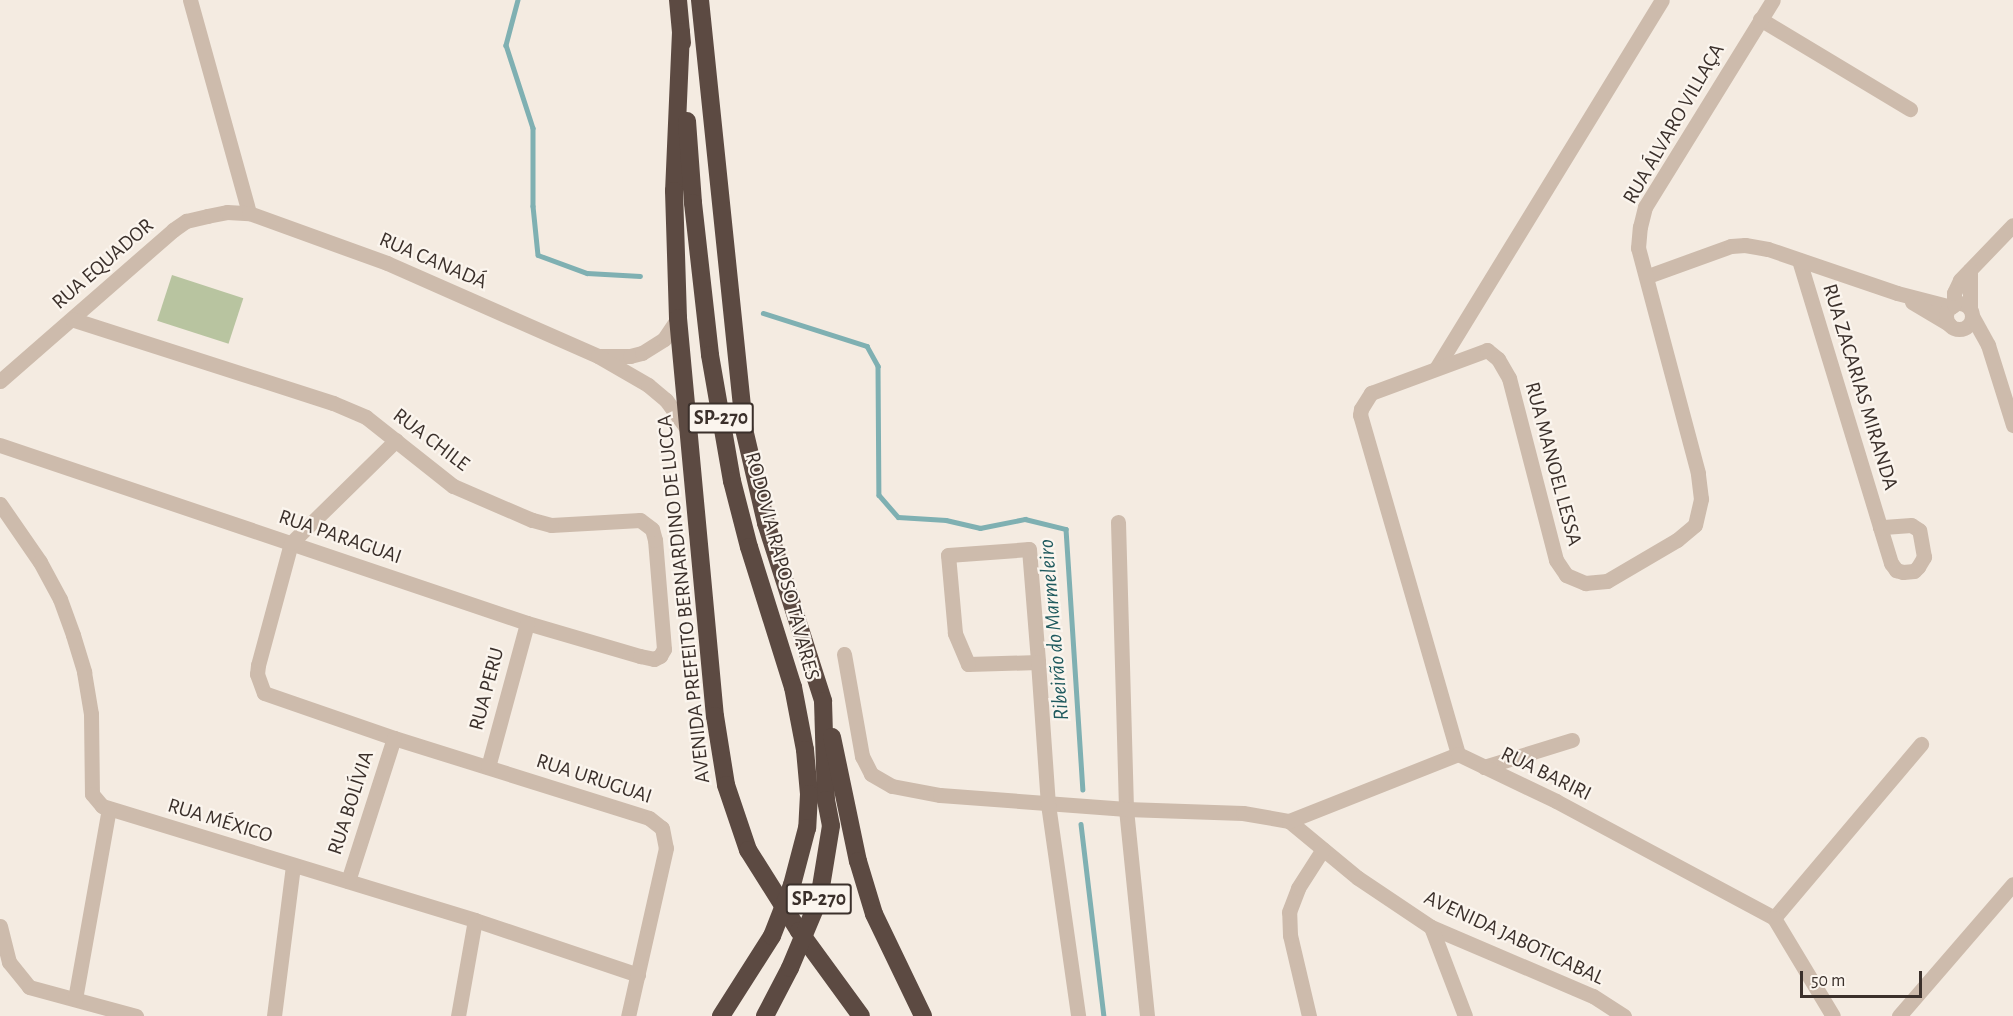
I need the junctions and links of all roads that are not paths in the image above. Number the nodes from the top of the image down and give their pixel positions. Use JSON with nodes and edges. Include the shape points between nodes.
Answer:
{"nodes":[{"id":1,"x":190,"y":0,"type":"edge"},
{"id":2,"x":678,"y":0,"type":"edge"},
{"id":3,"x":700,"y":0,"type":"edge"},
{"id":4,"x":1662,"y":0,"type":"edge"},
{"id":5,"x":1773,"y":0,"type":"edge"},
{"id":6,"x":1760,"y":19,"type":"junction"},
{"id":7,"x":681,"y":32,"type":"junction"},
{"id":8,"x":1910,"y":109,"type":"dead end"},
{"id":9,"x":249,"y":213,"type":"junction"},
{"id":10,"x":2013,"y":225,"type":"edge"},
{"id":11,"x":1799,"y":260,"type":"junction"},
{"id":12,"x":1970,"y":270,"type":"junction"},
{"id":13,"x":1648,"y":276,"type":"junction"},
{"id":14,"x":1897,"y":293,"type":"junction"},
{"id":15,"x":1952,"y":306,"type":"junction"},
{"id":16,"x":1969,"y":317,"type":"junction"},
{"id":17,"x":678,"y":318,"type":"junction"},
{"id":18,"x":72,"y":319,"type":"junction"},
{"id":19,"x":1949,"y":324,"type":"junction"},
{"id":20,"x":598,"y":356,"type":"junction"},
{"id":21,"x":1437,"y":368,"type":"junction"},
{"id":22,"x":0,"y":381,"type":"edge"},
{"id":23,"x":2013,"y":425,"type":"edge"},
{"id":24,"x":688,"y":430,"type":"junction"},
{"id":25,"x":396,"y":440,"type":"junction"},
{"id":26,"x":0,"y":445,"type":"edge"},
{"id":27,"x":0,"y":504,"type":"edge"},
{"id":28,"x":1118,"y":522,"type":"dead end"},
{"id":29,"x":1880,"y":527,"type":"dead end"},
{"id":30,"x":291,"y":543,"type":"junction"},
{"id":31,"x":527,"y":622,"type":"junction"},
{"id":32,"x":664,"y":649,"type":"joint"},
{"id":33,"x":844,"y":654,"type":"dead end"},
{"id":34,"x":1038,"y":662,"type":"junction"},
{"id":35,"x":823,"y":701,"type":"junction"},
{"id":36,"x":394,"y":738,"type":"junction"},
{"id":37,"x":1572,"y":740,"type":"dead end"},
{"id":38,"x":1921,"y":744,"type":"dead end"},
{"id":39,"x":1458,"y":754,"type":"junction"},
{"id":40,"x":488,"y":767,"type":"junction"},
{"id":41,"x":1484,"y":767,"type":"junction"},
{"id":42,"x":1048,"y":804,"type":"junction"},
{"id":43,"x":109,"y":809,"type":"junction"},
{"id":44,"x":1126,"y":809,"type":"junction"},
{"id":45,"x":1290,"y":821,"type":"junction"},
{"id":46,"x":1323,"y":849,"type":"junction"},
{"id":47,"x":293,"y":865,"type":"junction"},
{"id":48,"x":348,"y":881,"type":"junction"},
{"id":49,"x":2013,"y":884,"type":"edge"},
{"id":50,"x":1774,"y":918,"type":"junction"},
{"id":51,"x":475,"y":920,"type":"junction"},
{"id":52,"x":0,"y":926,"type":"edge"},
{"id":53,"x":1431,"y":927,"type":"junction"},
{"id":54,"x":638,"y":975,"type":"junction"},
{"id":55,"x":75,"y":999,"type":"junction"},
{"id":56,"x":136,"y":1016,"type":"edge"},
{"id":57,"x":274,"y":1016,"type":"edge"},
{"id":58,"x":458,"y":1016,"type":"edge"},
{"id":59,"x":628,"y":1016,"type":"edge"},
{"id":60,"x":721,"y":1016,"type":"edge"},
{"id":61,"x":765,"y":1016,"type":"edge"},
{"id":62,"x":861,"y":1016,"type":"edge"},
{"id":63,"x":923,"y":1016,"type":"edge"},
{"id":64,"x":1078,"y":1016,"type":"edge"},
{"id":65,"x":1147,"y":1016,"type":"edge"},
{"id":66,"x":1309,"y":1016,"type":"edge"},
{"id":67,"x":1465,"y":1016,"type":"edge"},
{"id":68,"x":1624,"y":1016,"type":"edge"},
{"id":69,"x":1833,"y":1016,"type":"edge"},
{"id":70,"x":1899,"y":1016,"type":"edge"}],
"edges":[{"from":1,"to":9,"type":"street"},
{"from":2,"to":7,"type":"highway","name":"RODOVIA RAPOSO TAVARES","number":"SP-270"},
{"from":3,"to":35,"type":"highway","name":"RODOVIA RAPOSO TAVARES","number":"SP-270","via":[[744,429],[766,523]]},
{"from":4,"to":21,"type":"street"},
{"from":5,"to":6,"type":"street","name":"RUA ÁLVARO VILLAÇA"},
{"from":6,"to":8,"type":"street"},
{"from":6,"to":13,"type":"street","name":"RUA ÁLVARO VILLAÇA","via":[[1646,207],[1638,248]]},
{"from":7,"to":17,"type":"highway","name":"AVENIDA PREFEITO BERNARDINO DE LUCCA","via":[[674,191]]},
{"from":7,"to":60,"type":"highway","name":"RODOVIA RAPOSO TAVARES","number":"SP-270","bridge":true,"via":[[693,203],[710,355],[732,481],[793,687],[805,750],[808,794],[807,828],[792,885],[772,936]]},
{"from":9,"to":18,"type":"street","name":"RUA EQUADOR","via":[[227,212],[186,221]]},
{"from":9,"to":20,"type":"street","name":"RUA CANADÁ","via":[[387,262]]},
{"from":10,"to":12,"type":"street"},
{"from":11,"to":13,"type":"street","via":[[1745,244]]},
{"from":11,"to":14,"type":"street"},
{"from":11,"to":29,"type":"street","name":"RUA ZACARIAS MIRANDA"},
{"from":12,"to":15,"type":"street","via":[[1956,287]]},
{"from":12,"to":16,"type":"street"},
{"from":13,"to":21,"type":"street","name":"RUA MANOEL LESSA","via":[[1698,473],[1701,499],[1695,525],[1607,581],[1575,580],[1566,575],[1556,560],[1509,378],[1498,359],[1487,350]]},
{"from":14,"to":15,"type":"street"},
{"from":14,"to":19,"type":"street"},
{"from":15,"to":16,"type":"street","via":[[1961,303]]},
{"from":15,"to":19,"type":"street","via":[[1947,313]]},
{"from":16,"to":19,"type":"street","via":[[1958,329]]},
{"from":16,"to":23,"type":"street","via":[[1988,345]]},
{"from":17,"to":20,"type":"street","via":[[664,339],[642,353]]},
{"from":17,"to":24,"type":"highway","name":"AVENIDA PREFEITO BERNARDINO DE LUCCA"},
{"from":18,"to":22,"type":"street","name":"RUA EQUADOR"},
{"from":18,"to":25,"type":"street","name":"RUA CHILE","via":[[333,403],[366,417]]},
{"from":20,"to":24,"type":"street","name":"RUA CANADÁ","via":[[648,385],[666,400]]},
{"from":21,"to":39,"type":"street","name":"RUA MANOEL LESSA","via":[[1371,393],[1360,415]]},
{"from":24,"to":62,"type":"highway","name":"AVENIDA PREFEITO BERNARDINO DE LUCCA","via":[[715,716],[726,785],[748,850],[799,931]]},
{"from":25,"to":30,"type":"street"},
{"from":25,"to":32,"type":"street","name":"RUA CHILE","via":[[453,486],[532,520],[551,525],[631,518],[647,524],[655,540]]},
{"from":26,"to":30,"type":"street","name":"RUA PARAGUAI"},
{"from":27,"to":43,"type":"street","via":[[40,562],[73,635],[91,714],[92,794]]},
{"from":28,"to":44,"type":"street"},
{"from":30,"to":31,"type":"street","name":"RUA PARAGUAI"},
{"from":30,"to":36,"type":"street","name":"RUA URUGUAI","via":[[258,665],[264,693]]},
{"from":31,"to":32,"type":"street","name":"RUA PARAGUAI","via":[[654,659]]},
{"from":31,"to":40,"type":"street","name":"RUA PERU"},
{"from":33,"to":42,"type":"street","via":[[862,756],[871,774],[892,786],[940,795]]},
{"from":34,"to":34,"type":"street","via":[[1029,549],[948,555],[955,633],[968,663]]},
{"from":34,"to":42,"type":"street"},
{"from":35,"to":61,"type":"highway","name":"RODOVIA RAPOSO TAVARES","number":"SP-270","bridge":true,"via":[[826,800],[831,825],[819,899]]},
{"from":35,"to":63,"type":"highway","via":[[858,861],[874,914]]},
{"from":36,"to":40,"type":"street","name":"RUA URUGUAI"},
{"from":36,"to":48,"type":"street","name":"RUA BOLÍVIA"},
{"from":37,"to":41,"type":"street"},
{"from":38,"to":50,"type":"street"},
{"from":39,"to":41,"type":"street","name":"RUA BARIRI"},
{"from":39,"to":45,"type":"street"},
{"from":40,"to":54,"type":"street","name":"RUA URUGUAI","via":[[649,818],[662,828],[666,848]]},
{"from":41,"to":50,"type":"street","name":"RUA BARIRI","via":[[1556,801]]},
{"from":42,"to":44,"type":"street"},
{"from":42,"to":64,"type":"street"},
{"from":43,"to":47,"type":"street","name":"RUA MÉXICO"},
{"from":43,"to":55,"type":"street"},
{"from":44,"to":45,"type":"street","via":[[1243,813]]},
{"from":44,"to":65,"type":"street"},
{"from":45,"to":46,"type":"street","name":"AVENIDA JABOTICABAL"},
{"from":46,"to":53,"type":"street","name":"AVENIDA JABOTICABAL","via":[[1358,878]]},
{"from":46,"to":66,"type":"street","via":[[1298,888],[1289,912],[1290,935]]},
{"from":47,"to":48,"type":"street","name":"RUA MÉXICO"},
{"from":47,"to":57,"type":"street"},
{"from":48,"to":51,"type":"street","name":"RUA MÉXICO"},
{"from":49,"to":70,"type":"street"},
{"from":50,"to":69,"type":"street"},
{"from":51,"to":54,"type":"street","name":"RUA MÉXICO"},
{"from":51,"to":58,"type":"street"},
{"from":52,"to":55,"type":"street","via":[[9,962],[29,987]]},
{"from":53,"to":67,"type":"street"},
{"from":53,"to":68,"type":"street","name":"AVENIDA JABOTICABAL","via":[[1593,996]]},
{"from":54,"to":59,"type":"street","name":"RUA URUGUAI"},
{"from":55,"to":56,"type":"street"}]}
